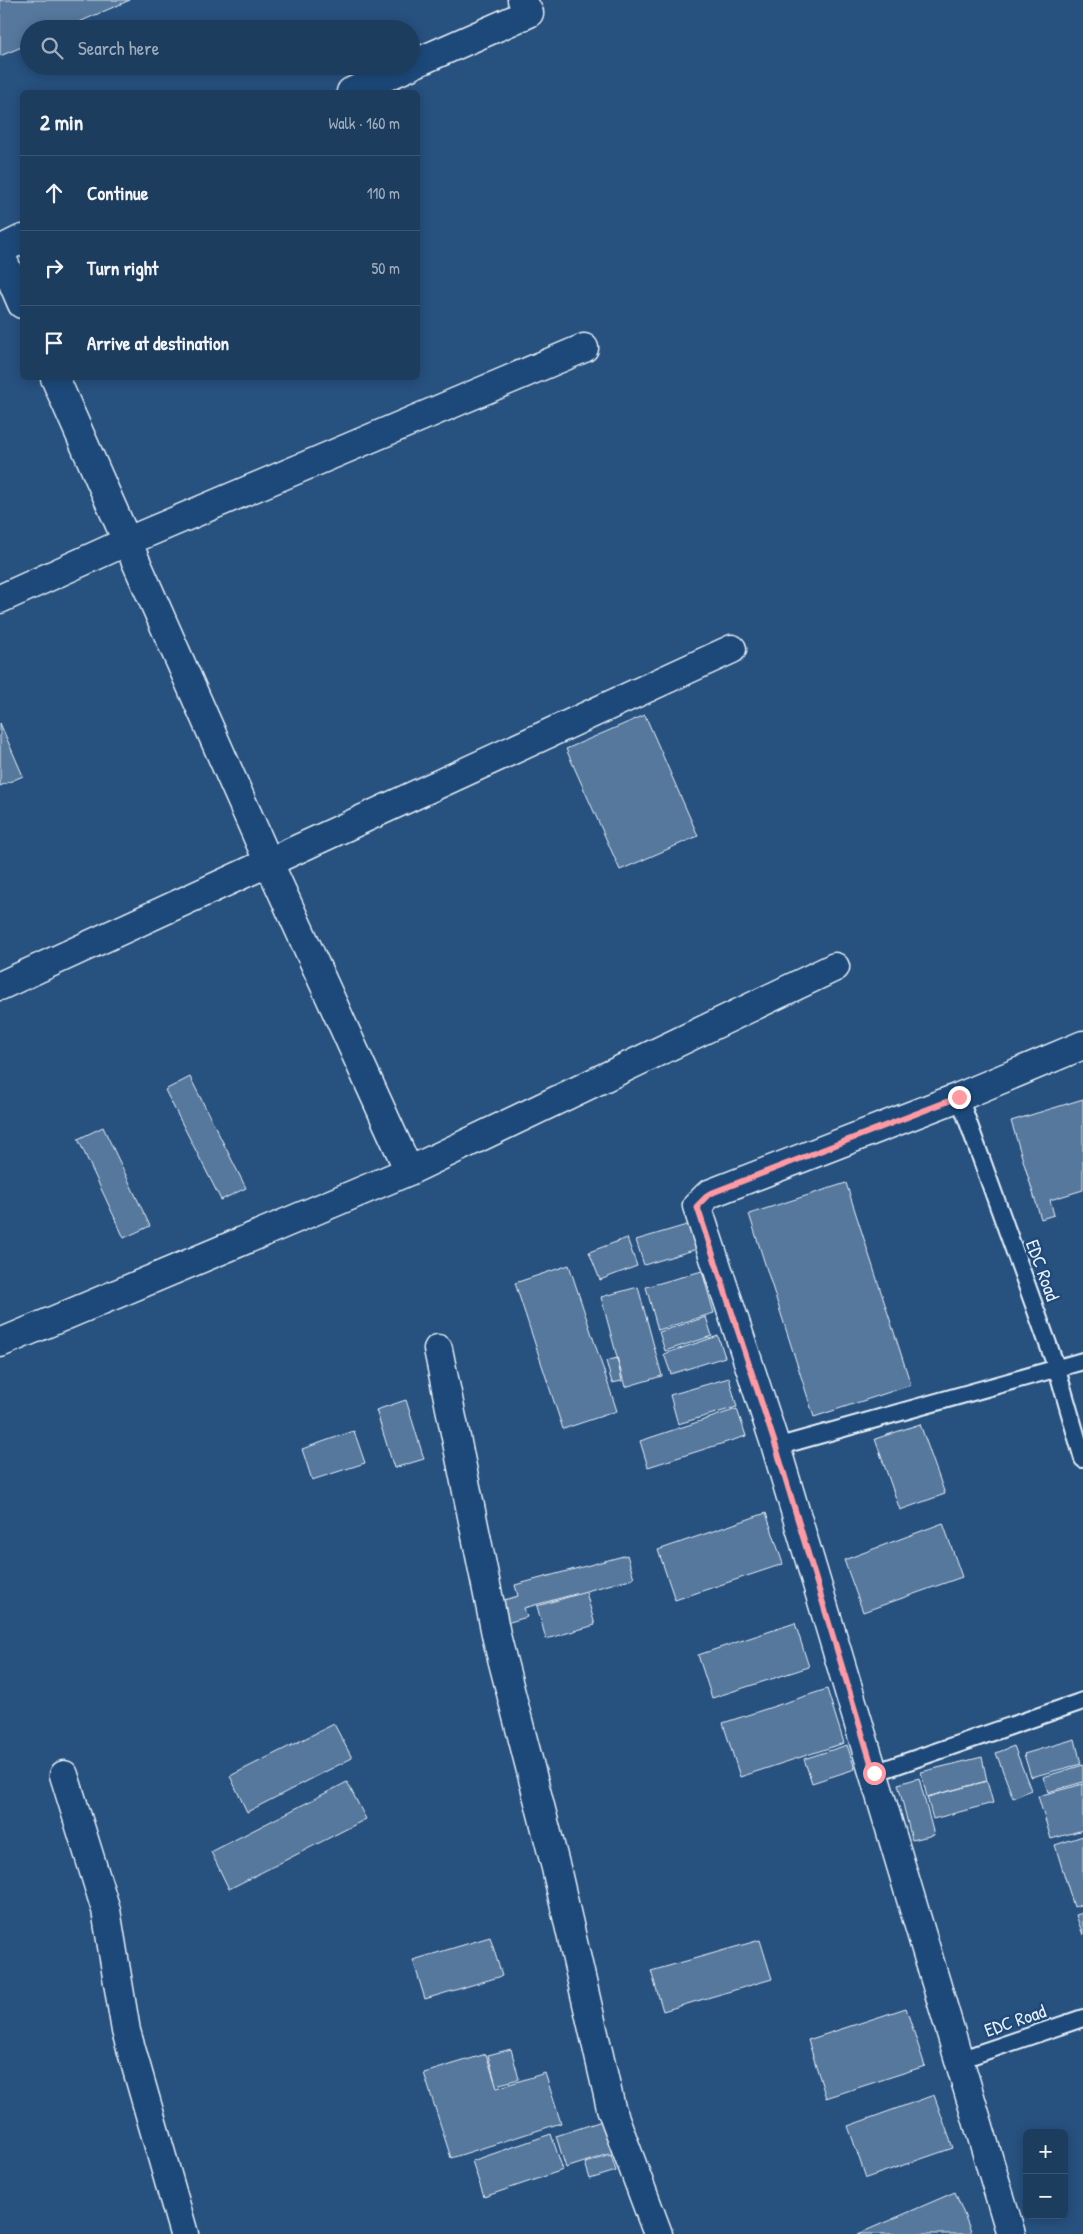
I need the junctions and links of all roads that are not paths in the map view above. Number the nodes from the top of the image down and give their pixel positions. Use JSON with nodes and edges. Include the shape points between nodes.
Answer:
{"nodes":[{"id":1,"x":522,"y":0,"type":"edge"},
{"id":2,"x":420,"y":62,"type":"edge"},
{"id":3,"x":390,"y":75,"type":"edge"},
{"id":4,"x":356,"y":90,"type":"edge"},
{"id":5,"x":20,"y":241,"type":"edge"},
{"id":6,"x":0,"y":251,"type":"edge"},
{"id":7,"x":20,"y":299,"type":"edge"},
{"id":8,"x":584,"y":348,"type":"dead end"},
{"id":9,"x":56,"y":380,"type":"edge"},
{"id":10,"x":128,"y":541,"type":"junction"},
{"id":11,"x":0,"y":599,"type":"edge"},
{"id":12,"x":732,"y":649,"type":"dead end"},
{"id":13,"x":269,"y":864,"type":"junction"},
{"id":14,"x":835,"y":967,"type":"dead end"},
{"id":15,"x":0,"y":986,"type":"edge"},
{"id":16,"x":1083,"y":1045,"type":"edge"},
{"id":17,"x":959,"y":1097,"type":"junction"},
{"id":18,"x":409,"y":1171,"type":"junction"},
{"id":19,"x":0,"y":1343,"type":"edge"},
{"id":20,"x":438,"y":1349,"type":"dead end"},
{"id":21,"x":1083,"y":1361,"type":"edge"},
{"id":22,"x":1057,"y":1370,"type":"junction"},
{"id":23,"x":776,"y":1447,"type":"junction"},
{"id":24,"x":1083,"y":1459,"type":"edge"},
{"id":25,"x":1083,"y":1702,"type":"edge"},
{"id":26,"x":874,"y":1773,"type":"junction"},
{"id":27,"x":64,"y":1775,"type":"dead end"},
{"id":28,"x":1083,"y":2018,"type":"edge"},
{"id":29,"x":959,"y":2060,"type":"junction"},
{"id":30,"x":184,"y":2234,"type":"edge"},
{"id":31,"x":658,"y":2234,"type":"edge"},
{"id":32,"x":1011,"y":2234,"type":"edge"}],
"edges":[{"from":1,"to":2,"type":"street","via":[[529,13]]},
{"from":3,"to":4,"type":"street"},
{"from":5,"to":6,"type":"street"},
{"from":6,"to":7,"type":"street"},
{"from":8,"to":10,"type":"street"},
{"from":9,"to":10,"type":"street"},
{"from":10,"to":11,"type":"street"},
{"from":10,"to":13,"type":"street"},
{"from":12,"to":13,"type":"street"},
{"from":13,"to":15,"type":"street"},
{"from":13,"to":18,"type":"street"},
{"from":14,"to":18,"type":"street"},
{"from":16,"to":17,"type":"street"},
{"from":17,"to":22,"type":"lane","name":"EDC Road"},
{"from":17,"to":23,"type":"street","via":[[709,1194],[697,1206]]},
{"from":18,"to":19,"type":"street"},
{"from":20,"to":31,"type":"street","via":[[496,1639],[556,1868],[612,2108]]},
{"from":21,"to":22,"type":"lane"},
{"from":22,"to":23,"type":"lane"},
{"from":22,"to":24,"type":"lane","name":"EDC Road"},
{"from":23,"to":26,"type":"street"},
{"from":25,"to":26,"type":"lane"},
{"from":26,"to":29,"type":"street"},
{"from":27,"to":30,"type":"street","via":[[106,1910],[126,2031]]},
{"from":28,"to":29,"type":"lane","name":"EDC Road"},
{"from":29,"to":32,"type":"street"}]}
